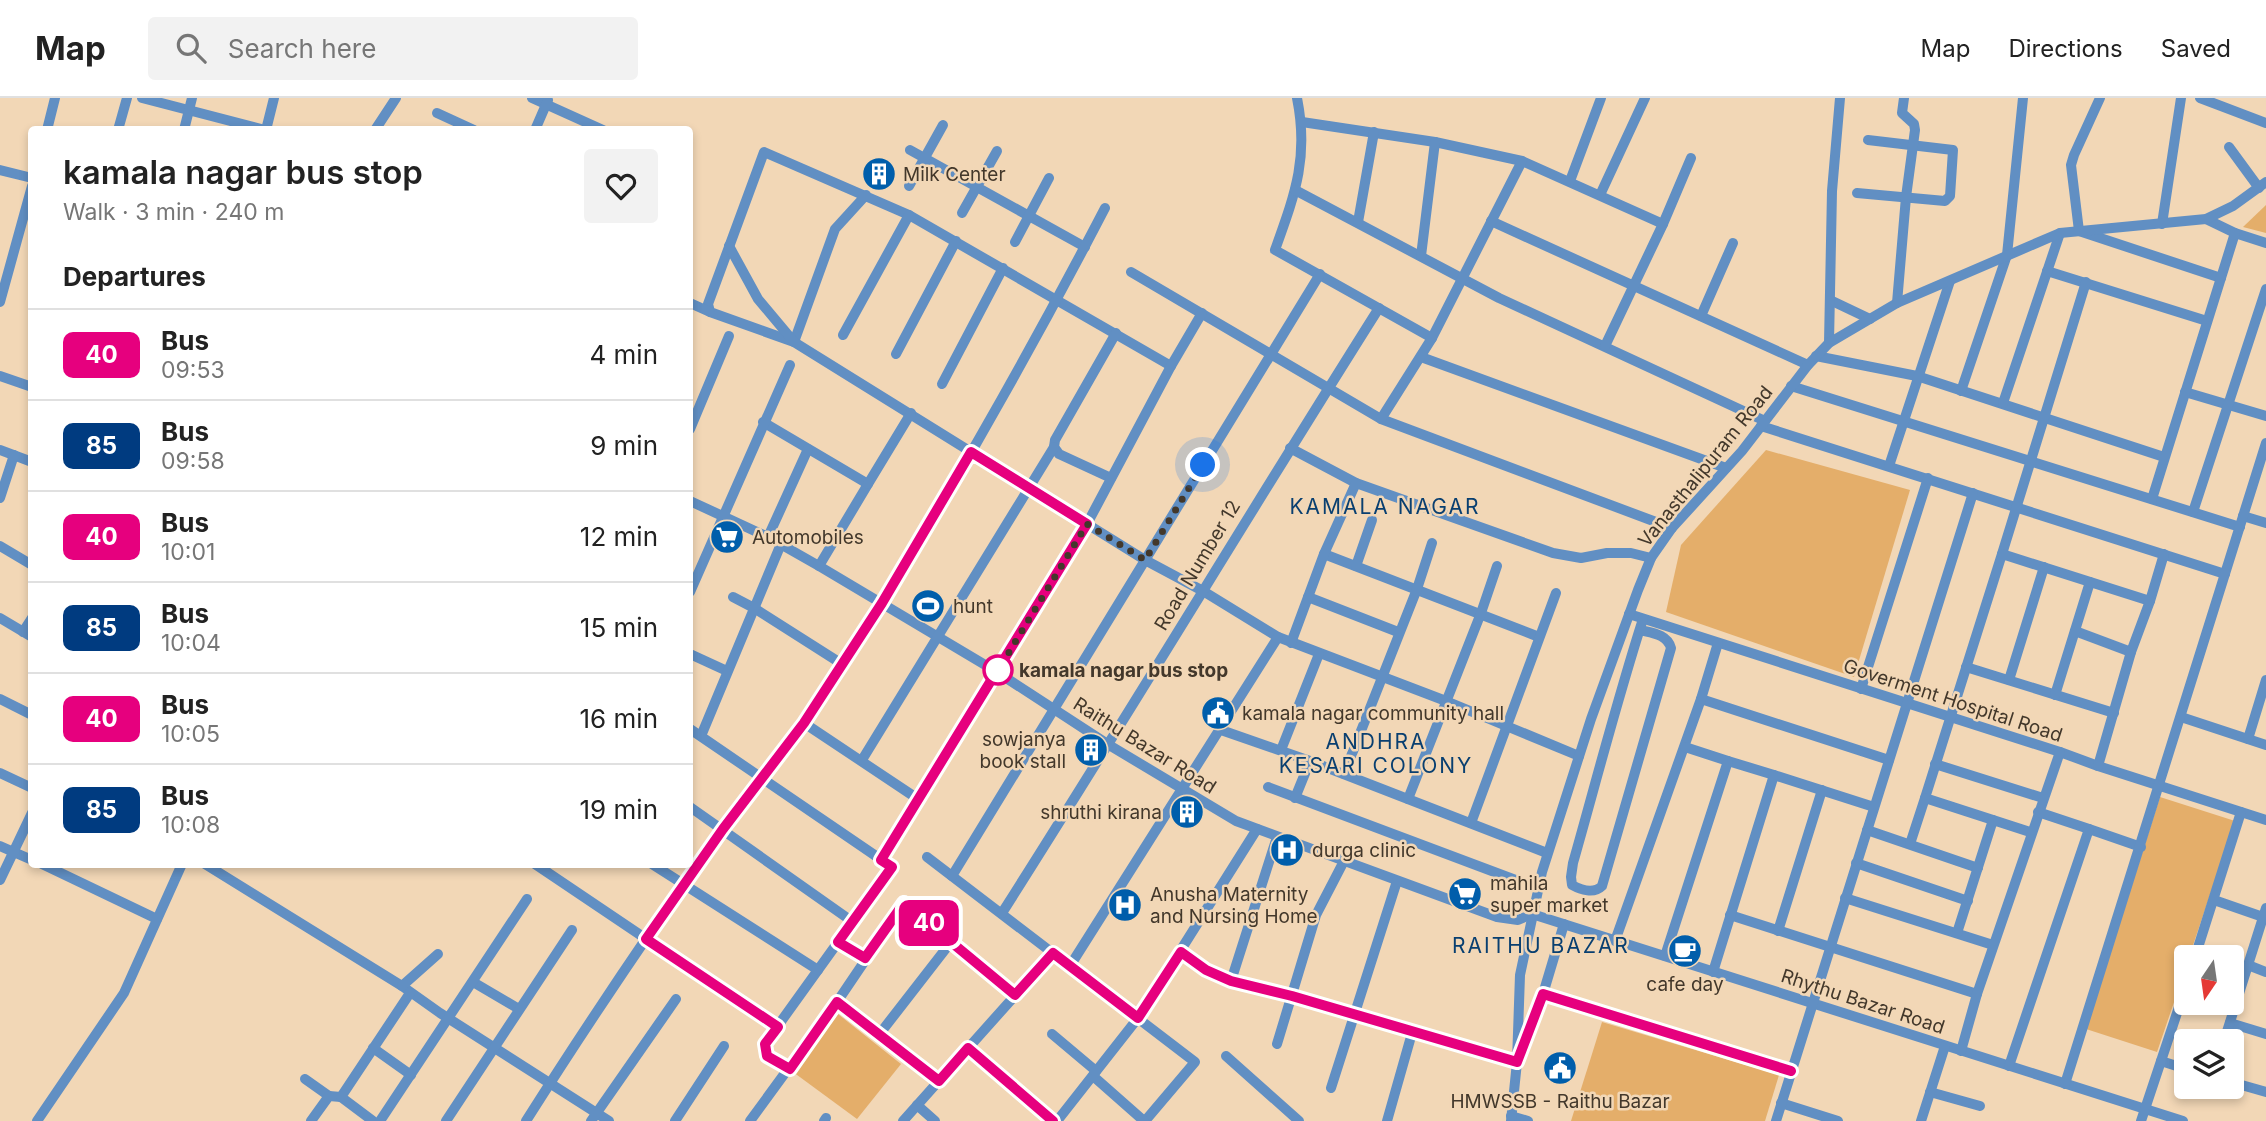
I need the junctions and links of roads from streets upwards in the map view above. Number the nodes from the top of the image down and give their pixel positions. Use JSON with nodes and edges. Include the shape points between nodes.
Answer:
{"nodes":[{"id":1,"x":55,"y":98,"type":"edge"},
{"id":2,"x":127,"y":98,"type":"edge"},
{"id":3,"x":142,"y":98,"type":"edge"},
{"id":4,"x":192,"y":98,"type":"edge"},
{"id":5,"x":274,"y":98,"type":"edge"},
{"id":6,"x":532,"y":98,"type":"edge"},
{"id":7,"x":1297,"y":98,"type":"edge"},
{"id":8,"x":1601,"y":98,"type":"edge"},
{"id":9,"x":1645,"y":98,"type":"edge"},
{"id":10,"x":1840,"y":98,"type":"edge"},
{"id":11,"x":1903,"y":98,"type":"edge"},
{"id":12,"x":2023,"y":98,"type":"edge"},
{"id":13,"x":2181,"y":98,"type":"edge"},
{"id":14,"x":2200,"y":98,"type":"edge"},
{"id":15,"x":392,"y":99,"type":"edge"},
{"id":16,"x":2096,"y":99,"type":"edge"},
{"id":17,"x":2213,"y":100,"type":"edge"},
{"id":18,"x":548,"y":101,"type":"edge"},
{"id":19,"x":190,"y":110,"type":"junction"},
{"id":20,"x":437,"y":113,"type":"dead end"},
{"id":21,"x":1302,"y":122,"type":"junction"},
{"id":22,"x":2266,"y":123,"type":"edge"},
{"id":23,"x":943,"y":125,"type":"dead end"},
{"id":24,"x":48,"y":126,"type":"edge"},
{"id":25,"x":119,"y":126,"type":"edge"},
{"id":26,"x":185,"y":126,"type":"edge"},
{"id":27,"x":251,"y":126,"type":"edge"},
{"id":28,"x":267,"y":126,"type":"edge"},
{"id":29,"x":377,"y":126,"type":"edge"},
{"id":30,"x":465,"y":126,"type":"edge"},
{"id":31,"x":537,"y":126,"type":"edge"},
{"id":32,"x":595,"y":126,"type":"edge"},
{"id":33,"x":1374,"y":132,"type":"junction"},
{"id":34,"x":1868,"y":141,"type":"dead end"},
{"id":35,"x":1435,"y":142,"type":"junction"},
{"id":36,"x":1912,"y":145,"type":"junction"},
{"id":37,"x":2229,"y":147,"type":"dead end"},
{"id":38,"x":910,"y":150,"type":"dead end"},
{"id":39,"x":997,"y":151,"type":"dead end"},
{"id":40,"x":925,"y":157,"type":"junction"},
{"id":41,"x":1691,"y":158,"type":"dead end"},
{"id":42,"x":1522,"y":161,"type":"junction"},
{"id":43,"x":0,"y":170,"type":"edge"},
{"id":44,"x":28,"y":177,"type":"edge"},
{"id":45,"x":1049,"y":178,"type":"dead end"},
{"id":46,"x":1570,"y":181,"type":"junction"},
{"id":47,"x":2262,"y":185,"type":"edge"},
{"id":48,"x":909,"y":186,"type":"dead end"},
{"id":49,"x":976,"y":187,"type":"junction"},
{"id":50,"x":1295,"y":190,"type":"junction"},
{"id":51,"x":1857,"y":193,"type":"dead end"},
{"id":52,"x":866,"y":195,"type":"junction"},
{"id":53,"x":1600,"y":195,"type":"junction"},
{"id":54,"x":1906,"y":197,"type":"junction"},
{"id":55,"x":28,"y":200,"type":"edge"},
{"id":56,"x":1105,"y":208,"type":"dead end"},
{"id":57,"x":962,"y":213,"type":"dead end"},
{"id":58,"x":909,"y":215,"type":"junction"},
{"id":59,"x":1029,"y":216,"type":"junction"},
{"id":60,"x":2206,"y":219,"type":"junction"},
{"id":61,"x":1491,"y":221,"type":"junction"},
{"id":62,"x":1358,"y":222,"type":"junction"},
{"id":63,"x":1663,"y":224,"type":"junction"},
{"id":64,"x":2162,"y":224,"type":"junction"},
{"id":65,"x":2079,"y":231,"type":"junction"},
{"id":66,"x":2060,"y":233,"type":"junction"},
{"id":67,"x":2235,"y":233,"type":"junction"},
{"id":68,"x":956,"y":241,"type":"junction"},
{"id":69,"x":1015,"y":242,"type":"dead end"},
{"id":70,"x":1733,"y":243,"type":"dead end"},
{"id":71,"x":2266,"y":243,"type":"edge"},
{"id":72,"x":729,"y":246,"type":"junction"},
{"id":73,"x":1085,"y":247,"type":"junction"},
{"id":74,"x":2007,"y":255,"type":"junction"},
{"id":75,"x":1421,"y":256,"type":"junction"},
{"id":76,"x":1003,"y":268,"type":"junction"},
{"id":77,"x":2047,"y":271,"type":"junction"},
{"id":78,"x":1131,"y":272,"type":"dead end"},
{"id":79,"x":1320,"y":274,"type":"junction"},
{"id":80,"x":2221,"y":278,"type":"junction"},
{"id":81,"x":1463,"y":279,"type":"junction"},
{"id":82,"x":1950,"y":281,"type":"junction"},
{"id":83,"x":2087,"y":282,"type":"junction"},
{"id":84,"x":1633,"y":284,"type":"junction"},
{"id":85,"x":2266,"y":289,"type":"edge"},
{"id":86,"x":1058,"y":299,"type":"junction"},
{"id":87,"x":1830,"y":300,"type":"junction"},
{"id":88,"x":0,"y":302,"type":"edge"},
{"id":89,"x":1897,"y":303,"type":"junction"},
{"id":90,"x":693,"y":304,"type":"edge"},
{"id":91,"x":1379,"y":308,"type":"junction"},
{"id":92,"x":709,"y":312,"type":"junction"},
{"id":93,"x":1202,"y":313,"type":"junction"},
{"id":94,"x":1701,"y":316,"type":"junction"},
{"id":95,"x":1870,"y":319,"type":"junction"},
{"id":96,"x":2207,"y":321,"type":"junction"},
{"id":97,"x":1116,"y":333,"type":"junction"},
{"id":98,"x":729,"y":335,"type":"dead end"},
{"id":99,"x":842,"y":335,"type":"dead end"},
{"id":100,"x":1432,"y":338,"type":"junction"},
{"id":101,"x":794,"y":342,"type":"junction"},
{"id":102,"x":1829,"y":343,"type":"junction"},
{"id":103,"x":1605,"y":346,"type":"junction"},
{"id":104,"x":1271,"y":352,"type":"junction"},
{"id":105,"x":896,"y":354,"type":"dead end"},
{"id":106,"x":1421,"y":357,"type":"junction"},
{"id":107,"x":1812,"y":360,"type":"junction"},
{"id":108,"x":790,"y":365,"type":"dead end"},
{"id":109,"x":1171,"y":366,"type":"junction"},
{"id":110,"x":0,"y":376,"type":"edge"},
{"id":111,"x":1917,"y":376,"type":"junction"},
{"id":112,"x":942,"y":384,"type":"dead end"},
{"id":113,"x":28,"y":386,"type":"edge"},
{"id":114,"x":1791,"y":386,"type":"junction"},
{"id":115,"x":1329,"y":387,"type":"junction"},
{"id":116,"x":1961,"y":390,"type":"junction"},
{"id":117,"x":2185,"y":392,"type":"junction"},
{"id":118,"x":2003,"y":403,"type":"junction"},
{"id":119,"x":2228,"y":405,"type":"junction"},
{"id":120,"x":911,"y":414,"type":"junction"},
{"id":121,"x":2266,"y":416,"type":"edge"},
{"id":122,"x":2044,"y":418,"type":"junction"},
{"id":123,"x":1381,"y":419,"type":"junction"},
{"id":124,"x":693,"y":422,"type":"edge"},
{"id":125,"x":763,"y":422,"type":"junction"},
{"id":126,"x":1903,"y":422,"type":"junction"},
{"id":127,"x":1763,"y":424,"type":"junction"},
{"id":128,"x":2266,"y":443,"type":"edge"},
{"id":129,"x":1054,"y":447,"type":"junction"},
{"id":130,"x":1290,"y":448,"type":"junction"},
{"id":131,"x":808,"y":449,"type":"junction"},
{"id":132,"x":0,"y":450,"type":"edge"},
{"id":133,"x":971,"y":452,"type":"junction"},
{"id":134,"x":14,"y":455,"type":"junction"},
{"id":135,"x":2164,"y":457,"type":"junction"},
{"id":136,"x":28,"y":460,"type":"edge"},
{"id":137,"x":2031,"y":462,"type":"junction"},
{"id":138,"x":1889,"y":466,"type":"junction"},
{"id":139,"x":1726,"y":468,"type":"junction"},
{"id":140,"x":1111,"y":478,"type":"junction"},
{"id":141,"x":1928,"y":478,"type":"junction"},
{"id":142,"x":1356,"y":483,"type":"junction"},
{"id":143,"x":868,"y":484,"type":"junction"},
{"id":144,"x":1031,"y":488,"type":"junction"},
{"id":145,"x":1973,"y":493,"type":"junction"},
{"id":146,"x":0,"y":498,"type":"edge"},
{"id":147,"x":2152,"y":499,"type":"junction"},
{"id":148,"x":693,"y":502,"type":"edge"},
{"id":149,"x":2017,"y":507,"type":"junction"},
{"id":150,"x":2193,"y":512,"type":"junction"},
{"id":151,"x":722,"y":516,"type":"junction"},
{"id":152,"x":1372,"y":520,"type":"dead end"},
{"id":153,"x":2241,"y":521,"type":"junction"},
{"id":154,"x":2266,"y":523,"type":"edge"},
{"id":155,"x":1087,"y":524,"type":"junction"},
{"id":156,"x":1672,"y":528,"type":"junction"},
{"id":157,"x":768,"y":537,"type":"junction"},
{"id":158,"x":1432,"y":543,"type":"dead end"},
{"id":159,"x":781,"y":544,"type":"junction"},
{"id":160,"x":0,"y":546,"type":"edge"},
{"id":161,"x":1324,"y":554,"type":"junction"},
{"id":162,"x":2002,"y":554,"type":"junction"},
{"id":163,"x":2164,"y":554,"type":"junction"},
{"id":164,"x":1651,"y":558,"type":"junction"},
{"id":165,"x":1145,"y":560,"type":"junction"},
{"id":166,"x":28,"y":563,"type":"edge"},
{"id":167,"x":819,"y":566,"type":"junction"},
{"id":168,"x":1356,"y":566,"type":"junction"},
{"id":169,"x":1497,"y":566,"type":"dead end"},
{"id":170,"x":2044,"y":567,"type":"junction"},
{"id":171,"x":2225,"y":574,"type":"junction"},
{"id":172,"x":2090,"y":582,"type":"junction"},
{"id":173,"x":693,"y":585,"type":"edge"},
{"id":174,"x":1417,"y":589,"type":"junction"},
{"id":175,"x":1203,"y":591,"type":"junction"},
{"id":176,"x":1556,"y":593,"type":"dead end"},
{"id":177,"x":733,"y":597,"type":"dead end"},
{"id":178,"x":1308,"y":597,"type":"junction"},
{"id":179,"x":2150,"y":601,"type":"junction"},
{"id":180,"x":882,"y":603,"type":"junction"},
{"id":181,"x":754,"y":608,"type":"junction"},
{"id":182,"x":1481,"y":613,"type":"junction"},
{"id":183,"x":1629,"y":614,"type":"junction"},
{"id":184,"x":2,"y":623,"type":"edge"},
{"id":185,"x":1641,"y":624,"type":"junction"},
{"id":186,"x":2075,"y":631,"type":"junction"},
{"id":187,"x":1398,"y":632,"type":"junction"},
{"id":188,"x":27,"y":634,"type":"edge"},
{"id":189,"x":937,"y":636,"type":"junction"},
{"id":190,"x":1278,"y":637,"type":"junction"},
{"id":191,"x":1539,"y":637,"type":"junction"},
{"id":192,"x":1291,"y":643,"type":"junction"},
{"id":193,"x":1718,"y":643,"type":"junction"},
{"id":194,"x":2131,"y":652,"type":"junction"},
{"id":195,"x":1319,"y":654,"type":"junction"},
{"id":196,"x":693,"y":655,"type":"edge"},
{"id":197,"x":842,"y":664,"type":"junction"},
{"id":198,"x":1966,"y":667,"type":"junction"},
{"id":199,"x":727,"y":671,"type":"junction"},
{"id":200,"x":997,"y":672,"type":"junction"},
{"id":201,"x":1381,"y":677,"type":"junction"},
{"id":202,"x":2266,"y":680,"type":"edge"},
{"id":203,"x":2009,"y":681,"type":"junction"},
{"id":204,"x":1861,"y":689,"type":"junction"},
{"id":205,"x":2055,"y":695,"type":"junction"},
{"id":206,"x":0,"y":699,"type":"edge"},
{"id":207,"x":1701,"y":699,"type":"junction"},
{"id":208,"x":1446,"y":701,"type":"junction"},
{"id":209,"x":1907,"y":704,"type":"junction"},
{"id":210,"x":1055,"y":709,"type":"junction"},
{"id":211,"x":28,"y":713,"type":"edge"},
{"id":212,"x":2114,"y":713,"type":"junction"},
{"id":213,"x":1950,"y":717,"type":"junction"},
{"id":214,"x":2181,"y":717,"type":"junction"},
{"id":215,"x":804,"y":723,"type":"junction"},
{"id":216,"x":1506,"y":726,"type":"junction"},
{"id":217,"x":1221,"y":730,"type":"junction"},
{"id":218,"x":693,"y":731,"type":"edge"},
{"id":219,"x":701,"y":736,"type":"junction"},
{"id":220,"x":2248,"y":739,"type":"junction"},
{"id":221,"x":2266,"y":745,"type":"edge"},
{"id":222,"x":1109,"y":746,"type":"junction"},
{"id":223,"x":1685,"y":747,"type":"junction"},
{"id":224,"x":1280,"y":750,"type":"junction"},
{"id":225,"x":2060,"y":752,"type":"junction"},
{"id":226,"x":1579,"y":756,"type":"junction"},
{"id":227,"x":862,"y":760,"type":"junction"},
{"id":228,"x":1889,"y":760,"type":"junction"},
{"id":229,"x":1310,"y":761,"type":"junction"},
{"id":230,"x":1728,"y":761,"type":"junction"},
{"id":231,"x":1935,"y":764,"type":"junction"},
{"id":232,"x":2098,"y":766,"type":"junction"},
{"id":233,"x":0,"y":773,"type":"edge"},
{"id":234,"x":1344,"y":774,"type":"junction"},
{"id":235,"x":1774,"y":775,"type":"junction"},
{"id":236,"x":764,"y":778,"type":"junction"},
{"id":237,"x":28,"y":786,"type":"edge"},
{"id":238,"x":2159,"y":786,"type":"junction"},
{"id":239,"x":1268,"y":787,"type":"dead end"},
{"id":240,"x":1183,"y":790,"type":"junction"},
{"id":241,"x":1822,"y":790,"type":"junction"},
{"id":242,"x":1296,"y":798,"type":"junction"},
{"id":243,"x":1925,"y":798,"type":"junction"},
{"id":244,"x":2043,"y":798,"type":"junction"},
{"id":245,"x":918,"y":799,"type":"junction"},
{"id":246,"x":1408,"y":799,"type":"junction"},
{"id":247,"x":1874,"y":807,"type":"junction"},
{"id":248,"x":693,"y":809,"type":"edge"},
{"id":249,"x":2241,"y":812,"type":"junction"},
{"id":250,"x":2038,"y":813,"type":"junction"},
{"id":251,"x":1993,"y":820,"type":"junction"},
{"id":252,"x":2266,"y":820,"type":"edge"},
{"id":253,"x":28,"y":821,"type":"edge"},
{"id":254,"x":1471,"y":823,"type":"junction"},
{"id":255,"x":723,"y":829,"type":"junction"},
{"id":256,"x":1257,"y":829,"type":"junction"},
{"id":257,"x":2089,"y":829,"type":"junction"},
{"id":258,"x":1867,"y":830,"type":"junction"},
{"id":259,"x":2030,"y":832,"type":"junction"},
{"id":260,"x":1278,"y":837,"type":"junction"},
{"id":261,"x":1910,"y":844,"type":"junction"},
{"id":262,"x":0,"y":846,"type":"edge"},
{"id":263,"x":2141,"y":846,"type":"junction"},
{"id":264,"x":13,"y":852,"type":"junction"},
{"id":265,"x":1547,"y":853,"type":"junction"},
{"id":266,"x":927,"y":857,"type":"dead end"},
{"id":267,"x":28,"y":858,"type":"edge"},
{"id":268,"x":881,"y":860,"type":"junction"},
{"id":269,"x":1343,"y":861,"type":"junction"},
{"id":270,"x":1857,"y":863,"type":"junction"},
{"id":271,"x":50,"y":868,"type":"edge"},
{"id":272,"x":180,"y":868,"type":"edge"},
{"id":273,"x":211,"y":868,"type":"edge"},
{"id":274,"x":541,"y":868,"type":"edge"},
{"id":275,"x":658,"y":868,"type":"edge"},
{"id":276,"x":1978,"y":868,"type":"junction"},
{"id":277,"x":952,"y":876,"type":"junction"},
{"id":278,"x":0,"y":880,"type":"edge"},
{"id":279,"x":1397,"y":881,"type":"junction"},
{"id":280,"x":683,"y":885,"type":"junction"},
{"id":281,"x":1537,"y":888,"type":"junction"},
{"id":282,"x":1846,"y":898,"type":"junction"},
{"id":283,"x":527,"y":899,"type":"dead end"},
{"id":284,"x":2214,"y":900,"type":"junction"},
{"id":285,"x":1968,"y":901,"type":"junction"},
{"id":286,"x":1002,"y":913,"type":"junction"},
{"id":287,"x":1532,"y":914,"type":"junction"},
{"id":288,"x":2265,"y":914,"type":"edge"},
{"id":289,"x":1730,"y":915,"type":"junction"},
{"id":290,"x":158,"y":919,"type":"junction"},
{"id":291,"x":853,"y":922,"type":"junction"},
{"id":292,"x":1564,"y":924,"type":"junction"},
{"id":293,"x":572,"y":930,"type":"dead end"},
{"id":294,"x":1778,"y":931,"type":"junction"},
{"id":295,"x":1957,"y":933,"type":"junction"},
{"id":296,"x":646,"y":939,"type":"junction"},
{"id":297,"x":1615,"y":941,"type":"junction"},
{"id":298,"x":838,"y":942,"type":"junction"},
{"id":299,"x":951,"y":942,"type":"junction"},
{"id":300,"x":1993,"y":945,"type":"junction"},
{"id":301,"x":2199,"y":945,"type":"edge"},
{"id":302,"x":1829,"y":947,"type":"junction"},
{"id":303,"x":1181,"y":952,"type":"junction"},
{"id":304,"x":1053,"y":953,"type":"junction"},
{"id":305,"x":438,"y":954,"type":"dead end"},
{"id":306,"x":1665,"y":956,"type":"junction"},
{"id":307,"x":865,"y":958,"type":"junction"},
{"id":308,"x":2248,"y":965,"type":"junction"},
{"id":309,"x":1070,"y":966,"type":"junction"},
{"id":310,"x":818,"y":970,"type":"junction"},
{"id":311,"x":1713,"y":972,"type":"junction"},
{"id":312,"x":2266,"y":972,"type":"edge"},
{"id":313,"x":1231,"y":981,"type":"junction"},
{"id":314,"x":473,"y":982,"type":"junction"},
{"id":315,"x":406,"y":989,"type":"junction"},
{"id":316,"x":1543,"y":994,"type":"junction"},
{"id":317,"x":1977,"y":994,"type":"junction"},
{"id":318,"x":1015,"y":995,"type":"junction"},
{"id":319,"x":1292,"y":996,"type":"junction"},
{"id":320,"x":676,"y":999,"type":"dead end"},
{"id":321,"x":837,"y":1002,"type":"junction"},
{"id":322,"x":1812,"y":1003,"type":"junction"},
{"id":323,"x":519,"y":1009,"type":"junction"},
{"id":324,"x":1356,"y":1015,"type":"junction"},
{"id":325,"x":2176,"y":1015,"type":"edge"},
{"id":326,"x":1138,"y":1018,"type":"junction"},
{"id":327,"x":449,"y":1019,"type":"junction"},
{"id":328,"x":2230,"y":1023,"type":"junction"},
{"id":329,"x":778,"y":1027,"type":"junction"},
{"id":330,"x":2228,"y":1029,"type":"edge"},
{"id":331,"x":1412,"y":1032,"type":"junction"},
{"id":332,"x":1052,"y":1034,"type":"dead end"},
{"id":333,"x":2266,"y":1034,"type":"edge"},
{"id":334,"x":878,"y":1036,"type":"junction"},
{"id":335,"x":1277,"y":1044,"type":"dead end"},
{"id":336,"x":495,"y":1046,"type":"junction"},
{"id":337,"x":724,"y":1046,"type":"dead end"},
{"id":338,"x":1945,"y":1046,"type":"junction"},
{"id":339,"x":373,"y":1048,"type":"junction"},
{"id":340,"x":968,"y":1048,"type":"junction"},
{"id":341,"x":1961,"y":1051,"type":"junction"},
{"id":342,"x":1226,"y":1056,"type":"dead end"},
{"id":343,"x":2161,"y":1061,"type":"junction"},
{"id":344,"x":1517,"y":1062,"type":"junction"},
{"id":345,"x":2174,"y":1065,"type":"edge"},
{"id":346,"x":2009,"y":1066,"type":"junction"},
{"id":347,"x":790,"y":1069,"type":"junction"},
{"id":348,"x":1791,"y":1071,"type":"junction"},
{"id":349,"x":1095,"y":1073,"type":"junction"},
{"id":350,"x":411,"y":1075,"type":"junction"},
{"id":351,"x":304,"y":1079,"type":"dead end"},
{"id":352,"x":939,"y":1081,"type":"junction"},
{"id":353,"x":550,"y":1083,"type":"junction"},
{"id":354,"x":2065,"y":1084,"type":"junction"},
{"id":355,"x":2244,"y":1086,"type":"edge"},
{"id":356,"x":1331,"y":1088,"type":"dead end"},
{"id":357,"x":1930,"y":1092,"type":"junction"},
{"id":358,"x":2266,"y":1092,"type":"edge"},
{"id":359,"x":335,"y":1096,"type":"junction"},
{"id":360,"x":1781,"y":1103,"type":"junction"},
{"id":361,"x":917,"y":1105,"type":"junction"},
{"id":362,"x":1980,"y":1106,"type":"dead end"},
{"id":363,"x":2145,"y":1109,"type":"junction"},
{"id":364,"x":594,"y":1117,"type":"edge"},
{"id":365,"x":1511,"y":1118,"type":"edge"},
{"id":366,"x":37,"y":1121,"type":"edge"},
{"id":367,"x":311,"y":1121,"type":"edge"},
{"id":368,"x":373,"y":1121,"type":"edge"},
{"id":369,"x":380,"y":1121,"type":"edge"},
{"id":370,"x":446,"y":1121,"type":"edge"},
{"id":371,"x":526,"y":1121,"type":"edge"},
{"id":372,"x":609,"y":1121,"type":"edge"},
{"id":373,"x":675,"y":1121,"type":"edge"},
{"id":374,"x":750,"y":1121,"type":"edge"},
{"id":375,"x":903,"y":1121,"type":"edge"},
{"id":376,"x":935,"y":1121,"type":"edge"},
{"id":377,"x":1055,"y":1121,"type":"edge"},
{"id":378,"x":1145,"y":1121,"type":"edge"},
{"id":379,"x":1299,"y":1121,"type":"edge"},
{"id":380,"x":1387,"y":1121,"type":"edge"},
{"id":381,"x":1528,"y":1121,"type":"edge"},
{"id":382,"x":1776,"y":1121,"type":"edge"},
{"id":383,"x":1838,"y":1121,"type":"edge"},
{"id":384,"x":1921,"y":1121,"type":"edge"},
{"id":385,"x":2141,"y":1121,"type":"edge"},
{"id":386,"x":2183,"y":1121,"type":"edge"}],
"edges":[{"from":1,"to":24,"type":"street"},
{"from":2,"to":25,"type":"street"},
{"from":3,"to":19,"type":"street"},
{"from":4,"to":19,"type":"street"},
{"from":5,"to":28,"type":"street"},
{"from":6,"to":18,"type":"street"},
{"from":7,"to":21,"type":"street"},
{"from":8,"to":46,"type":"street"},
{"from":9,"to":53,"type":"street"},
{"from":10,"to":87,"type":"street"},
{"from":11,"to":36,"type":"street","via":[[1902,113],[1914,124]]},
{"from":12,"to":74,"type":"street"},
{"from":13,"to":64,"type":"street"},
{"from":14,"to":17,"type":"street"},
{"from":15,"to":29,"type":"street"},
{"from":16,"to":65,"type":"street","via":[[2071,165]]},
{"from":17,"to":22,"type":"street"},
{"from":18,"to":31,"type":"street"},
{"from":18,"to":32,"type":"street"},
{"from":19,"to":26,"type":"street"},
{"from":19,"to":27,"type":"street"},
{"from":20,"to":30,"type":"street"},
{"from":21,"to":33,"type":"street"},
{"from":21,"to":50,"type":"street","via":[[1303,155]]},
{"from":23,"to":40,"type":"street"},
{"from":33,"to":35,"type":"street"},
{"from":33,"to":62,"type":"street"},
{"from":34,"to":36,"type":"street"},
{"from":35,"to":42,"type":"street"},
{"from":35,"to":75,"type":"street"},
{"from":36,"to":54,"type":"street"},
{"from":36,"to":54,"type":"street","via":[[1954,150],[1950,196],[1945,201]]},
{"from":37,"to":47,"type":"street"},
{"from":38,"to":40,"type":"street"},
{"from":39,"to":49,"type":"street"},
{"from":40,"to":48,"type":"street"},
{"from":40,"to":49,"type":"street"},
{"from":41,"to":63,"type":"street"},
{"from":42,"to":46,"type":"street"},
{"from":42,"to":61,"type":"street"},
{"from":43,"to":44,"type":"street"},
{"from":45,"to":59,"type":"street"},
{"from":46,"to":53,"type":"street"},
{"from":47,"to":60,"type":"street","name":"Vanasthalipuram Road"},
{"from":49,"to":57,"type":"street"},
{"from":49,"to":59,"type":"street"},
{"from":50,"to":62,"type":"street"},
{"from":50,"to":79,"type":"street","via":[[1275,250]]},
{"from":51,"to":54,"type":"street"},
{"from":52,"to":58,"type":"street"},
{"from":52,"to":72,"type":"street","via":[[764,152]]},
{"from":52,"to":101,"type":"street","via":[[835,229]]},
{"from":53,"to":63,"type":"street"},
{"from":54,"to":89,"type":"street"},
{"from":55,"to":88,"type":"street"},
{"from":56,"to":73,"type":"street"},
{"from":58,"to":68,"type":"street"},
{"from":58,"to":99,"type":"street"},
{"from":59,"to":69,"type":"street"},
{"from":59,"to":73,"type":"street"},
{"from":60,"to":64,"type":"street","name":"Vanasthalipuram Road"},
{"from":60,"to":67,"type":"street"},
{"from":61,"to":81,"type":"street"},
{"from":61,"to":84,"type":"street"},
{"from":62,"to":75,"type":"street"},
{"from":63,"to":84,"type":"street"},
{"from":64,"to":65,"type":"street","name":"Vanasthalipuram Road"},
{"from":65,"to":66,"type":"street","name":"Vanasthalipuram Road"},
{"from":65,"to":80,"type":"street"},
{"from":66,"to":74,"type":"street","name":"Vanasthalipuram Road"},
{"from":66,"to":77,"type":"street"},
{"from":67,"to":71,"type":"street"},
{"from":67,"to":80,"type":"street"},
{"from":68,"to":76,"type":"street"},
{"from":68,"to":105,"type":"street"},
{"from":70,"to":94,"type":"street"},
{"from":72,"to":92,"type":"street"},
{"from":72,"to":101,"type":"street","via":[[758,299]]},
{"from":73,"to":86,"type":"street"},
{"from":74,"to":82,"type":"street","name":"Vanasthalipuram Road"},
{"from":74,"to":116,"type":"street"},
{"from":75,"to":81,"type":"street"},
{"from":76,"to":86,"type":"street"},
{"from":76,"to":112,"type":"street"},
{"from":77,"to":83,"type":"street"},
{"from":77,"to":118,"type":"street"},
{"from":78,"to":93,"type":"street"},
{"from":79,"to":91,"type":"street"},
{"from":79,"to":104,"type":"street"},
{"from":80,"to":96,"type":"street"},
{"from":81,"to":100,"type":"street"},
{"from":81,"to":103,"type":"street"},
{"from":82,"to":89,"type":"street","name":"Vanasthalipuram Road"},
{"from":82,"to":111,"type":"street"},
{"from":83,"to":96,"type":"street"},
{"from":83,"to":122,"type":"street"},
{"from":84,"to":94,"type":"street"},
{"from":84,"to":103,"type":"street"},
{"from":85,"to":119,"type":"street"},
{"from":86,"to":97,"type":"street"},
{"from":86,"to":133,"type":"street"},
{"from":87,"to":95,"type":"street"},
{"from":87,"to":102,"type":"street"},
{"from":89,"to":95,"type":"street","name":"Vanasthalipuram Road"},
{"from":90,"to":92,"type":"street"},
{"from":91,"to":100,"type":"street"},
{"from":91,"to":115,"type":"street","name":"Road Number 12"},
{"from":92,"to":101,"type":"street"},
{"from":93,"to":104,"type":"street"},
{"from":93,"to":109,"type":"street"},
{"from":94,"to":107,"type":"street"},
{"from":95,"to":102,"type":"street","name":"Vanasthalipuram Road"},
{"from":96,"to":117,"type":"street"},
{"from":97,"to":109,"type":"street"},
{"from":97,"to":129,"type":"street"},
{"from":98,"to":124,"type":"street"},
{"from":100,"to":106,"type":"street"},
{"from":101,"to":120,"type":"street"},
{"from":102,"to":107,"type":"street","name":"Vanasthalipuram Road"},
{"from":103,"to":127,"type":"street"},
{"from":104,"to":115,"type":"street"},
{"from":104,"to":165,"type":"street"},
{"from":106,"to":123,"type":"street"},
{"from":106,"to":139,"type":"street"},
{"from":107,"to":111,"type":"street"},
{"from":107,"to":114,"type":"street","name":"Vanasthalipuram Road"},
{"from":108,"to":125,"type":"street"},
{"from":109,"to":140,"type":"street"},
{"from":110,"to":113,"type":"street"},
{"from":111,"to":116,"type":"street"},
{"from":111,"to":126,"type":"street"},
{"from":114,"to":126,"type":"street"},
{"from":114,"to":127,"type":"street","name":"Vanasthalipuram Road"},
{"from":115,"to":123,"type":"street"},
{"from":115,"to":130,"type":"street","name":"Road Number 12"},
{"from":116,"to":118,"type":"street"},
{"from":117,"to":119,"type":"street"},
{"from":117,"to":135,"type":"street"},
{"from":118,"to":122,"type":"street"},
{"from":119,"to":121,"type":"street"},
{"from":119,"to":150,"type":"street"},
{"from":120,"to":133,"type":"street"},
{"from":120,"to":143,"type":"street"},
{"from":122,"to":135,"type":"street"},
{"from":122,"to":137,"type":"street"},
{"from":123,"to":156,"type":"street"},
{"from":125,"to":131,"type":"street"},
{"from":125,"to":151,"type":"street"},
{"from":126,"to":137,"type":"street"},
{"from":126,"to":138,"type":"street"},
{"from":127,"to":138,"type":"street"},
{"from":127,"to":139,"type":"street","name":"Vanasthalipuram Road"},
{"from":128,"to":153,"type":"street"},
{"from":129,"to":140,"type":"street"},
{"from":129,"to":144,"type":"street"},
{"from":130,"to":142,"type":"street"},
{"from":130,"to":175,"type":"street","name":"Road Number 12"},
{"from":131,"to":143,"type":"street"},
{"from":131,"to":157,"type":"street"},
{"from":132,"to":134,"type":"street"},
{"from":133,"to":144,"type":"street"},
{"from":133,"to":180,"type":"street"},
{"from":134,"to":136,"type":"street"},
{"from":134,"to":146,"type":"street"},
{"from":135,"to":147,"type":"street"},
{"from":137,"to":147,"type":"street"},
{"from":137,"to":149,"type":"street"},
{"from":138,"to":141,"type":"street"},
{"from":139,"to":156,"type":"street","name":"Vanasthalipuram Road"},
{"from":140,"to":155,"type":"street"},
{"from":141,"to":145,"type":"street"},
{"from":141,"to":204,"type":"street"},
{"from":142,"to":161,"type":"street"},
{"from":142,"to":164,"type":"street","via":[[1553,553],[1581,558],[1630,553]]},
{"from":143,"to":167,"type":"street"},
{"from":144,"to":155,"type":"street"},
{"from":144,"to":189,"type":"street"},
{"from":145,"to":149,"type":"street"},
{"from":145,"to":209,"type":"street"},
{"from":147,"to":150,"type":"street"},
{"from":148,"to":151,"type":"street","name":"Raithu Bazar Road"},
{"from":149,"to":162,"type":"street"},
{"from":149,"to":163,"type":"street"},
{"from":150,"to":153,"type":"street"},
{"from":151,"to":157,"type":"street","name":"Raithu Bazar Road"},
{"from":151,"to":173,"type":"street"},
{"from":152,"to":168,"type":"street"},
{"from":153,"to":154,"type":"street"},
{"from":153,"to":171,"type":"street"},
{"from":155,"to":165,"type":"street"},
{"from":155,"to":200,"type":"street"},
{"from":156,"to":164,"type":"street","name":"Vanasthalipuram Road"},
{"from":157,"to":159,"type":"street","name":"Raithu Bazar Road"},
{"from":158,"to":174,"type":"street"},
{"from":159,"to":167,"type":"street","name":"Raithu Bazar Road"},
{"from":159,"to":181,"type":"street"},
{"from":160,"to":166,"type":"street"},
{"from":161,"to":168,"type":"street"},
{"from":161,"to":178,"type":"street"},
{"from":162,"to":170,"type":"street"},
{"from":162,"to":198,"type":"street"},
{"from":163,"to":171,"type":"street"},
{"from":163,"to":179,"type":"street"},
{"from":164,"to":183,"type":"street","name":"Vanasthalipuram Road"},
{"from":165,"to":175,"type":"street"},
{"from":165,"to":210,"type":"street"},
{"from":167,"to":180,"type":"street","name":"Raithu Bazar Road"},
{"from":168,"to":174,"type":"street"},
{"from":169,"to":182,"type":"street"},
{"from":170,"to":172,"type":"street"},
{"from":170,"to":203,"type":"street"},
{"from":171,"to":214,"type":"street"},
{"from":172,"to":179,"type":"street"},
{"from":172,"to":186,"type":"street"},
{"from":174,"to":182,"type":"street"},
{"from":174,"to":187,"type":"street"},
{"from":175,"to":190,"type":"street"},
{"from":175,"to":222,"type":"street","name":"Road Number 12"},
{"from":176,"to":191,"type":"street"},
{"from":177,"to":181,"type":"street"},
{"from":178,"to":187,"type":"street"},
{"from":178,"to":192,"type":"street"},
{"from":179,"to":194,"type":"street"},
{"from":180,"to":189,"type":"street","name":"Raithu Bazar Road"},
{"from":180,"to":197,"type":"street"},
{"from":181,"to":197,"type":"street"},
{"from":181,"to":199,"type":"street"},
{"from":182,"to":191,"type":"street"},
{"from":182,"to":208,"type":"street"},
{"from":183,"to":185,"type":"street","name":"Goverment Hospital Road"},
{"from":183,"to":226,"type":"street","name":"Vanasthalipuram Road"},
{"from":184,"to":188,"type":"street"},
{"from":185,"to":185,"type":"street","via":[[1573,863],[1572,885],[1583,889],[1602,886],[1671,648],[1669,641]]},
{"from":185,"to":193,"type":"street","name":"Goverment Hospital Road"},
{"from":186,"to":194,"type":"street"},
{"from":186,"to":205,"type":"street"},
{"from":187,"to":201,"type":"street"},
{"from":189,"to":200,"type":"street","name":"Raithu Bazar Road"},
{"from":189,"to":227,"type":"street"},
{"from":190,"to":192,"type":"street"},
{"from":190,"to":217,"type":"street"},
{"from":191,"to":216,"type":"street"},
{"from":192,"to":195,"type":"street"},
{"from":193,"to":204,"type":"street","name":"Goverment Hospital Road"},
{"from":193,"to":207,"type":"street"},
{"from":194,"to":212,"type":"street"},
{"from":195,"to":201,"type":"street"},
{"from":195,"to":224,"type":"street"},
{"from":196,"to":199,"type":"street"},
{"from":197,"to":215,"type":"street"},
{"from":198,"to":203,"type":"street"},
{"from":198,"to":213,"type":"street"},
{"from":199,"to":219,"type":"street"},
{"from":200,"to":210,"type":"street","name":"Raithu Bazar Road"},
{"from":200,"to":245,"type":"street"},
{"from":201,"to":208,"type":"street"},
{"from":201,"to":234,"type":"street"},
{"from":202,"to":220,"type":"street"},
{"from":203,"to":205,"type":"street"},
{"from":204,"to":209,"type":"street","name":"Goverment Hospital Road"},
{"from":205,"to":212,"type":"street"},
{"from":206,"to":211,"type":"street"},
{"from":207,"to":223,"type":"street"},
{"from":207,"to":228,"type":"street"},
{"from":208,"to":216,"type":"street"},
{"from":208,"to":246,"type":"street"},
{"from":209,"to":213,"type":"street","name":"Goverment Hospital Road"},
{"from":209,"to":228,"type":"street"},
{"from":210,"to":222,"type":"street","name":"Raithu Bazar Road"},
{"from":210,"to":277,"type":"street"},
{"from":212,"to":232,"type":"street"},
{"from":213,"to":225,"type":"street","name":"Goverment Hospital Road"},
{"from":213,"to":231,"type":"street"},
{"from":214,"to":220,"type":"street"},
{"from":214,"to":238,"type":"street"},
{"from":215,"to":227,"type":"street"},
{"from":215,"to":236,"type":"street"},
{"from":216,"to":226,"type":"street"},
{"from":216,"to":254,"type":"street"},
{"from":217,"to":224,"type":"street"},
{"from":217,"to":240,"type":"street"},
{"from":218,"to":219,"type":"street"},
{"from":219,"to":236,"type":"street"},
{"from":220,"to":221,"type":"street"},
{"from":222,"to":240,"type":"street","name":"Raithu Bazar Road"},
{"from":222,"to":286,"type":"street","name":"Road Number 12"},
{"from":223,"to":230,"type":"street"},
{"from":223,"to":297,"type":"street"},
{"from":224,"to":229,"type":"street"},
{"from":225,"to":232,"type":"street","name":"Goverment Hospital Road"},
{"from":225,"to":244,"type":"street"},
{"from":226,"to":265,"type":"street","name":"Vanasthalipuram Road"},
{"from":227,"to":245,"type":"street"},
{"from":228,"to":247,"type":"street"},
{"from":229,"to":234,"type":"street"},
{"from":229,"to":242,"type":"street"},
{"from":230,"to":235,"type":"street"},
{"from":230,"to":306,"type":"street"},
{"from":231,"to":243,"type":"street"},
{"from":231,"to":244,"type":"street"},
{"from":232,"to":238,"type":"street","name":"Goverment Hospital Road"},
{"from":233,"to":237,"type":"street"},
{"from":234,"to":246,"type":"street"},
{"from":235,"to":241,"type":"street"},
{"from":235,"to":289,"type":"street"},
{"from":236,"to":255,"type":"street"},
{"from":236,"to":268,"type":"street"},
{"from":238,"to":249,"type":"street","name":"Goverment Hospital Road"},
{"from":238,"to":263,"type":"street"},
{"from":239,"to":242,"type":"street"},
{"from":240,"to":256,"type":"street","name":"Raithu Bazar Road"},
{"from":240,"to":309,"type":"street"},
{"from":241,"to":247,"type":"street"},
{"from":241,"to":294,"type":"street"},
{"from":242,"to":281,"type":"street"},
{"from":243,"to":251,"type":"street"},
{"from":243,"to":261,"type":"street"},
{"from":244,"to":250,"type":"street"},
{"from":245,"to":268,"type":"street"},
{"from":246,"to":254,"type":"street"},
{"from":247,"to":258,"type":"street"},
{"from":248,"to":255,"type":"street"},
{"from":249,"to":252,"type":"street","name":"Goverment Hospital Road"},
{"from":249,"to":284,"type":"street"},
{"from":250,"to":257,"type":"street"},
{"from":250,"to":259,"type":"street"},
{"from":251,"to":259,"type":"street"},
{"from":251,"to":276,"type":"street"},
{"from":253,"to":264,"type":"street"},
{"from":254,"to":265,"type":"street"},
{"from":255,"to":280,"type":"street"},
{"from":255,"to":291,"type":"street"},
{"from":256,"to":260,"type":"street","name":"Raithu Bazar Road"},
{"from":256,"to":303,"type":"street"},
{"from":257,"to":263,"type":"street"},
{"from":257,"to":346,"type":"street"},
{"from":258,"to":261,"type":"street"},
{"from":258,"to":270,"type":"street"},
{"from":259,"to":300,"type":"street"},
{"from":260,"to":269,"type":"street","name":"Raithu Bazar Road"},
{"from":260,"to":313,"type":"street"},
{"from":261,"to":276,"type":"street"},
{"from":262,"to":264,"type":"street"},
{"from":263,"to":354,"type":"street"},
{"from":264,"to":267,"type":"street"},
{"from":264,"to":278,"type":"street"},
{"from":265,"to":281,"type":"street","name":"Vanasthalipuram Road"},
{"from":266,"to":277,"type":"street"},
{"from":268,"to":291,"type":"street","via":[[892,867]]},
{"from":269,"to":279,"type":"street","name":"Raithu Bazar Road"},
{"from":269,"to":319,"type":"street","via":[[1317,915]]},
{"from":270,"to":282,"type":"street"},
{"from":270,"to":285,"type":"street"},
{"from":271,"to":290,"type":"street"},
{"from":272,"to":290,"type":"street"},
{"from":273,"to":315,"type":"street"},
{"from":274,"to":296,"type":"street"},
{"from":275,"to":280,"type":"street"},
{"from":276,"to":285,"type":"street"},
{"from":277,"to":286,"type":"street"},
{"from":279,"to":287,"type":"street","name":"Raithu Bazar Road","via":[[1497,916],[1518,920]]},
{"from":279,"to":324,"type":"street"},
{"from":280,"to":296,"type":"street"},
{"from":280,"to":310,"type":"street"},
{"from":281,"to":287,"type":"street","name":"Vanasthalipuram Road"},
{"from":282,"to":295,"type":"street"},
{"from":282,"to":302,"type":"street"},
{"from":283,"to":314,"type":"street"},
{"from":284,"to":288,"type":"street"},
{"from":284,"to":301,"type":"street"},
{"from":285,"to":295,"type":"street"},
{"from":286,"to":304,"type":"street"},
{"from":287,"to":292,"type":"street","name":"Rhythu Bazar Road"},
{"from":287,"to":344,"type":"street","name":"Vanasthalipuram Road","via":[[1520,975]]},
{"from":288,"to":308,"type":"street"},
{"from":289,"to":294,"type":"street"},
{"from":289,"to":311,"type":"street"},
{"from":290,"to":366,"type":"street","via":[[124,993]]},
{"from":291,"to":298,"type":"street"},
{"from":292,"to":297,"type":"street","name":"Rhythu Bazar Road"},
{"from":292,"to":316,"type":"street"},
{"from":293,"to":323,"type":"street"},
{"from":294,"to":302,"type":"street"},
{"from":295,"to":300,"type":"street"},
{"from":296,"to":329,"type":"street"},
{"from":296,"to":353,"type":"street"},
{"from":297,"to":306,"type":"street","name":"Rhythu Bazar Road"},
{"from":298,"to":307,"type":"street"},
{"from":298,"to":310,"type":"street"},
{"from":299,"to":307,"type":"street","via":[[904,903]]},
{"from":299,"to":318,"type":"street"},
{"from":299,"to":334,"type":"street"},
{"from":300,"to":317,"type":"street"},
{"from":302,"to":317,"type":"street"},
{"from":302,"to":322,"type":"street"},
{"from":303,"to":313,"type":"street"},
{"from":303,"to":326,"type":"street"},
{"from":304,"to":309,"type":"street"},
{"from":304,"to":318,"type":"street"},
{"from":305,"to":315,"type":"street"},
{"from":306,"to":311,"type":"street","name":"Rhythu Bazar Road"},
{"from":307,"to":321,"type":"street"},
{"from":308,"to":312,"type":"street"},
{"from":308,"to":328,"type":"street"},
{"from":309,"to":326,"type":"street"},
{"from":310,"to":329,"type":"street"},
{"from":311,"to":322,"type":"street","name":"Rhythu Bazar Road"},
{"from":313,"to":319,"type":"street"},
{"from":314,"to":323,"type":"street"},
{"from":314,"to":327,"type":"street"},
{"from":315,"to":327,"type":"street"},
{"from":315,"to":339,"type":"street"},
{"from":316,"to":344,"type":"street"},
{"from":316,"to":348,"type":"street"},
{"from":317,"to":341,"type":"street"},
{"from":318,"to":340,"type":"street"},
{"from":319,"to":324,"type":"street"},
{"from":319,"to":335,"type":"street"},
{"from":320,"to":364,"type":"street"},
{"from":321,"to":334,"type":"street"},
{"from":321,"to":347,"type":"street"},
{"from":322,"to":338,"type":"street","name":"Rhythu Bazar Road"},
{"from":322,"to":348,"type":"street"},
{"from":323,"to":336,"type":"street"},
{"from":324,"to":331,"type":"street"},
{"from":324,"to":356,"type":"street"},
{"from":325,"to":343,"type":"street"},
{"from":326,"to":349,"type":"street"},
{"from":326,"to":378,"type":"street","via":[[1195,1062]]},
{"from":327,"to":336,"type":"street"},
{"from":327,"to":350,"type":"street"},
{"from":328,"to":330,"type":"street"},
{"from":328,"to":333,"type":"street"},
{"from":329,"to":347,"type":"street","via":[[765,1044],[767,1056]]},
{"from":331,"to":344,"type":"street"},
{"from":331,"to":380,"type":"street"},
{"from":332,"to":349,"type":"street"},
{"from":334,"to":352,"type":"street"},
{"from":336,"to":353,"type":"street"},
{"from":336,"to":370,"type":"street"},
{"from":337,"to":373,"type":"street"},
{"from":338,"to":341,"type":"street","name":"Rhythu Bazar Road"},
{"from":338,"to":357,"type":"street"},
{"from":339,"to":350,"type":"street"},
{"from":339,"to":359,"type":"street"},
{"from":340,"to":352,"type":"street"},
{"from":340,"to":377,"type":"street"},
{"from":341,"to":346,"type":"street","name":"Rhythu Bazar Road"},
{"from":342,"to":379,"type":"street"},
{"from":343,"to":345,"type":"street"},
{"from":343,"to":363,"type":"street"},
{"from":344,"to":365,"type":"street","name":"Vanasthalipuram Road"},
{"from":346,"to":354,"type":"street","name":"Rhythu Bazar Road"},
{"from":347,"to":374,"type":"street"},
{"from":348,"to":360,"type":"street"},
{"from":349,"to":377,"type":"street"},
{"from":349,"to":378,"type":"street"},
{"from":350,"to":369,"type":"street"},
{"from":351,"to":359,"type":"street"},
{"from":352,"to":361,"type":"street"},
{"from":353,"to":364,"type":"street"},
{"from":353,"to":371,"type":"street"},
{"from":354,"to":363,"type":"street","name":"Rhythu Bazar Road"},
{"from":355,"to":358,"type":"street"},
{"from":357,"to":362,"type":"street"},
{"from":357,"to":384,"type":"street"},
{"from":359,"to":367,"type":"street"},
{"from":359,"to":368,"type":"street"},
{"from":360,"to":382,"type":"street"},
{"from":360,"to":383,"type":"street"},
{"from":361,"to":375,"type":"street"},
{"from":361,"to":376,"type":"street"},
{"from":363,"to":385,"type":"street"},
{"from":363,"to":386,"type":"street","name":"Rhythu Bazar Road"},
{"from":364,"to":372,"type":"street"},
{"from":365,"to":381,"type":"street"}]}
